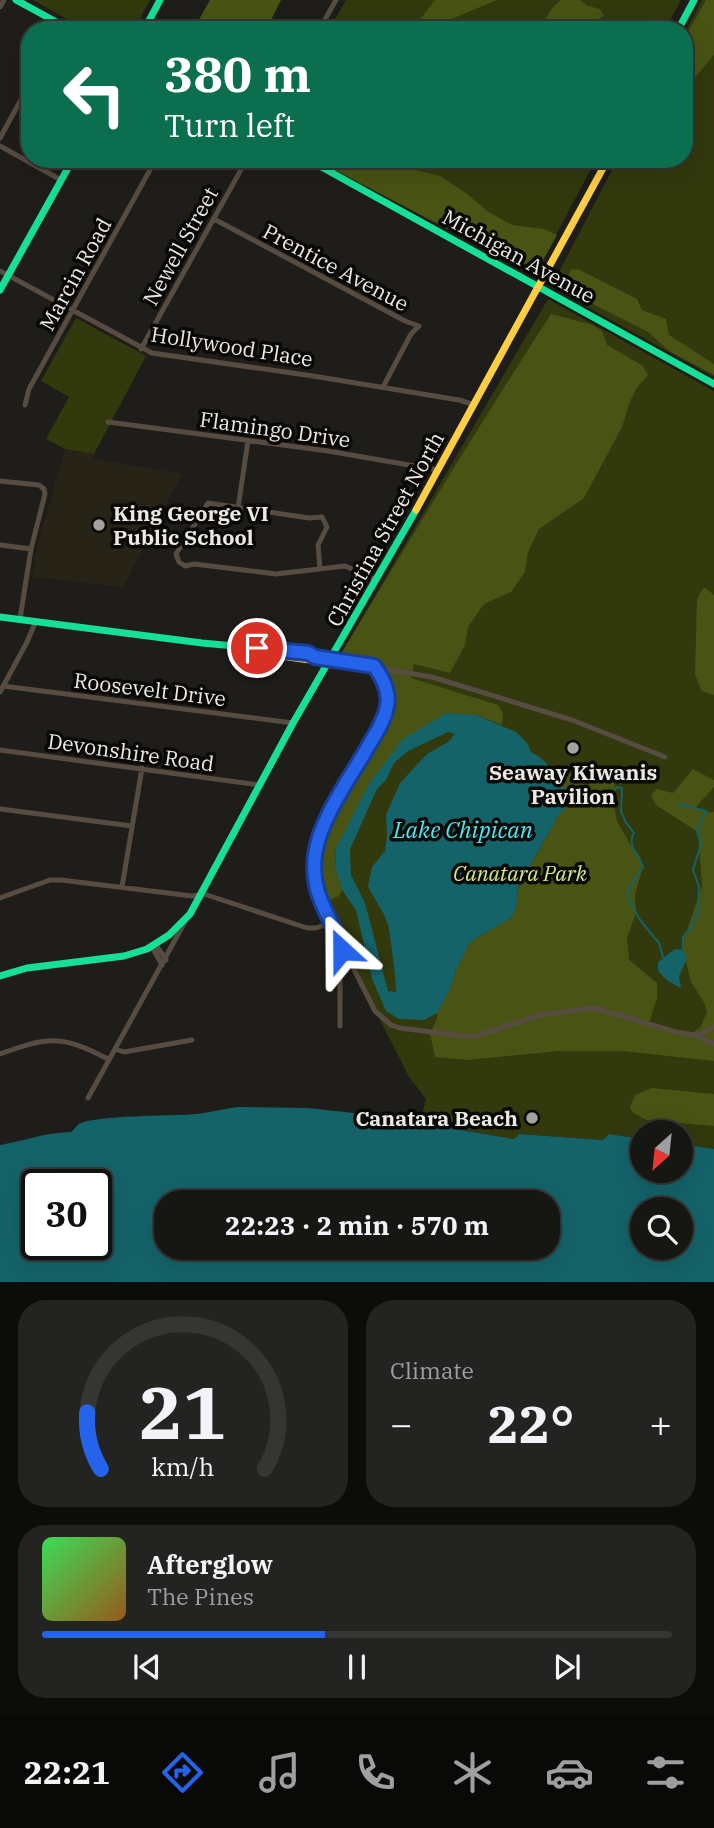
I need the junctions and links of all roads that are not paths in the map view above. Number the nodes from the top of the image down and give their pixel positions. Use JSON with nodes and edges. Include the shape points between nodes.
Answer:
{"nodes":[{"id":1,"x":4,"y":0,"type":"edge"},
{"id":2,"x":16,"y":0,"type":"edge"},
{"id":3,"x":160,"y":0,"type":"edge"},
{"id":4,"x":336,"y":0,"type":"edge"},
{"id":5,"x":694,"y":0,"type":"edge"},
{"id":6,"x":0,"y":7,"type":"edge"},
{"id":7,"x":54,"y":21,"type":"edge"},
{"id":8,"x":149,"y":21,"type":"edge"},
{"id":9,"x":324,"y":21,"type":"edge"},
{"id":10,"x":683,"y":21,"type":"edge"},
{"id":11,"x":21,"y":100,"type":"edge"},
{"id":12,"x":0,"y":138,"type":"edge"},
{"id":13,"x":0,"y":146,"type":"edge"},
{"id":14,"x":21,"y":158,"type":"edge"},
{"id":15,"x":39,"y":168,"type":"edge"},
{"id":16,"x":68,"y":168,"type":"edge"},
{"id":17,"x":151,"y":168,"type":"edge"},
{"id":18,"x":242,"y":168,"type":"edge"},
{"id":19,"x":322,"y":168,"type":"edge"},
{"id":20,"x":603,"y":168,"type":"edge"},
{"id":21,"x":61,"y":180,"type":"junction"},
{"id":22,"x":214,"y":219,"type":"junction"},
{"id":23,"x":0,"y":271,"type":"edge"},
{"id":24,"x":8,"y":275,"type":"junction"},
{"id":25,"x":539,"y":288,"type":"junction"},
{"id":26,"x":0,"y":290,"type":"edge"},
{"id":27,"x":72,"y":311,"type":"junction"},
{"id":28,"x":141,"y":349,"type":"junction"},
{"id":29,"x":714,"y":384,"type":"edge"},
{"id":30,"x":383,"y":387,"type":"junction"},
{"id":31,"x":25,"y":405,"type":"dead end"},
{"id":32,"x":475,"y":405,"type":"junction"},
{"id":33,"x":108,"y":422,"type":"dead end"},
{"id":34,"x":248,"y":441,"type":"junction"},
{"id":35,"x":438,"y":470,"type":"junction"},
{"id":36,"x":0,"y":481,"type":"edge"},
{"id":37,"x":238,"y":508,"type":"junction"},
{"id":38,"x":0,"y":545,"type":"edge"},
{"id":39,"x":31,"y":549,"type":"junction"},
{"id":40,"x":320,"y":569,"type":"junction"},
{"id":41,"x":377,"y":580,"type":"junction"},
{"id":42,"x":0,"y":617,"type":"edge"},
{"id":43,"x":20,"y":619,"type":"junction"},
{"id":44,"x":36,"y":621,"type":"junction"},
{"id":45,"x":331,"y":660,"type":"junction"},
{"id":46,"x":374,"y":666,"type":"junction"},
{"id":47,"x":2,"y":689,"type":"edge"},
{"id":48,"x":293,"y":723,"type":"junction"},
{"id":49,"x":0,"y":750,"type":"edge"},
{"id":50,"x":665,"y":757,"type":"dead end"},
{"id":51,"x":142,"y":768,"type":"junction"},
{"id":52,"x":258,"y":785,"type":"junction"},
{"id":53,"x":0,"y":810,"type":"edge"},
{"id":54,"x":132,"y":826,"type":"junction"},
{"id":55,"x":122,"y":887,"type":"junction"},
{"id":56,"x":200,"y":895,"type":"junction"},
{"id":57,"x":0,"y":898,"type":"edge"},
{"id":58,"x":190,"y":914,"type":"junction"},
{"id":59,"x":330,"y":923,"type":"junction"},
{"id":60,"x":343,"y":945,"type":"junction"},
{"id":61,"x":154,"y":946,"type":"junction"},
{"id":62,"x":164,"y":963,"type":"junction"},
{"id":63,"x":0,"y":976,"type":"edge"},
{"id":64,"x":340,"y":1026,"type":"dead end"},
{"id":65,"x":714,"y":1028,"type":"edge"},
{"id":66,"x":694,"y":1035,"type":"junction"},
{"id":67,"x":192,"y":1040,"type":"dead end"},
{"id":68,"x":714,"y":1043,"type":"edge"},
{"id":69,"x":115,"y":1049,"type":"junction"},
{"id":70,"x":0,"y":1054,"type":"edge"},
{"id":71,"x":108,"y":1059,"type":"junction"},
{"id":72,"x":88,"y":1098,"type":"dead end"}],
"edges":[{"from":1,"to":6,"type":"street"},
{"from":2,"to":7,"type":"main road"},
{"from":3,"to":8,"type":"main road"},
{"from":4,"to":9,"type":"street"},
{"from":5,"to":10,"type":"main road"},
{"from":11,"to":12,"type":"street"},
{"from":13,"to":14,"type":"street"},
{"from":15,"to":21,"type":"street"},
{"from":16,"to":21,"type":"main road"},
{"from":17,"to":27,"type":"street","name":"Marcin Road"},
{"from":18,"to":22,"type":"street","name":"Newell Street"},
{"from":19,"to":25,"type":"main road","name":"Michigan Avenue"},
{"from":20,"to":25,"type":"main road","name":"Christina Street North"},
{"from":21,"to":24,"type":"main road"},
{"from":22,"to":28,"type":"street","name":"Newell Street"},
{"from":22,"to":30,"type":"street","name":"Prentice Avenue","via":[[419,327]]},
{"from":23,"to":24,"type":"street","name":"Hollywood Place"},
{"from":24,"to":26,"type":"main road"},
{"from":24,"to":27,"type":"street","name":"Hollywood Place"},
{"from":25,"to":29,"type":"main road","name":"Michigan Avenue"},
{"from":25,"to":32,"type":"main road","name":"Christina Street North"},
{"from":27,"to":28,"type":"street","name":"Hollywood Place"},
{"from":27,"to":31,"type":"street","name":"Marcin Road","via":[[29,389]]},
{"from":28,"to":30,"type":"street","name":"Hollywood Place"},
{"from":30,"to":32,"type":"street","name":"Hollywood Place"},
{"from":32,"to":35,"type":"main road","name":"Christina Street North"},
{"from":33,"to":34,"type":"street","name":"Flamingo Drive"},
{"from":34,"to":35,"type":"street","name":"Flamingo Drive"},
{"from":34,"to":37,"type":"street"},
{"from":35,"to":41,"type":"main road","name":"Christina Street North"},
{"from":36,"to":39,"type":"street","via":[[44,489]]},
{"from":37,"to":40,"type":"street","via":[[322,517],[327,525],[318,545]]},
{"from":37,"to":40,"type":"street","via":[[205,505],[177,552],[179,562],[276,574]]},
{"from":38,"to":39,"type":"street"},
{"from":39,"to":43,"type":"street"},
{"from":40,"to":41,"type":"street","via":[[345,566]]},
{"from":41,"to":45,"type":"main road","name":"Christina Street North"},
{"from":42,"to":43,"type":"main road"},
{"from":43,"to":44,"type":"main road"},
{"from":44,"to":45,"type":"main road","via":[[308,653]]},
{"from":44,"to":47,"type":"street"},
{"from":45,"to":46,"type":"street"},
{"from":45,"to":48,"type":"main road","name":"Christina Street North"},
{"from":46,"to":50,"type":"street","via":[[423,675],[558,715]]},
{"from":46,"to":59,"type":"street","via":[[385,683],[387,707],[324,824],[314,857],[316,888]]},
{"from":47,"to":48,"type":"street","name":"Roosevelt Drive"},
{"from":48,"to":52,"type":"main road","name":"Christina Street North"},
{"from":49,"to":51,"type":"street","name":"Devonshire Road"},
{"from":51,"to":52,"type":"street","name":"Devonshire Road"},
{"from":51,"to":54,"type":"street"},
{"from":52,"to":56,"type":"main road","name":"Christina Street North"},
{"from":53,"to":54,"type":"street"},
{"from":54,"to":55,"type":"street"},
{"from":55,"to":56,"type":"street"},
{"from":55,"to":57,"type":"street","via":[[50,880]]},
{"from":56,"to":58,"type":"main road","name":"Christina Street North"},
{"from":56,"to":59,"type":"street","via":[[307,928]]},
{"from":58,"to":61,"type":"main road"},
{"from":58,"to":62,"type":"street","name":"Christina Street North"},
{"from":59,"to":60,"type":"street"},
{"from":60,"to":64,"type":"street"},
{"from":60,"to":66,"type":"street","via":[[375,1012],[391,1025],[409,1031],[475,1035],[544,1014],[594,1008]]},
{"from":61,"to":62,"type":"street"},
{"from":61,"to":63,"type":"main road","via":[[127,957],[42,965]]},
{"from":62,"to":69,"type":"street","name":"Christina Street North"},
{"from":65,"to":66,"type":"street"},
{"from":65,"to":68,"type":"street"},
{"from":66,"to":68,"type":"street"},
{"from":67,"to":69,"type":"street","via":[[124,1052]]},
{"from":69,"to":71,"type":"street","name":"Christina Street North"},
{"from":70,"to":71,"type":"street","via":[[36,1041],[56,1041],[78,1044]]},
{"from":71,"to":72,"type":"street","name":"Christina Street North"}]}
